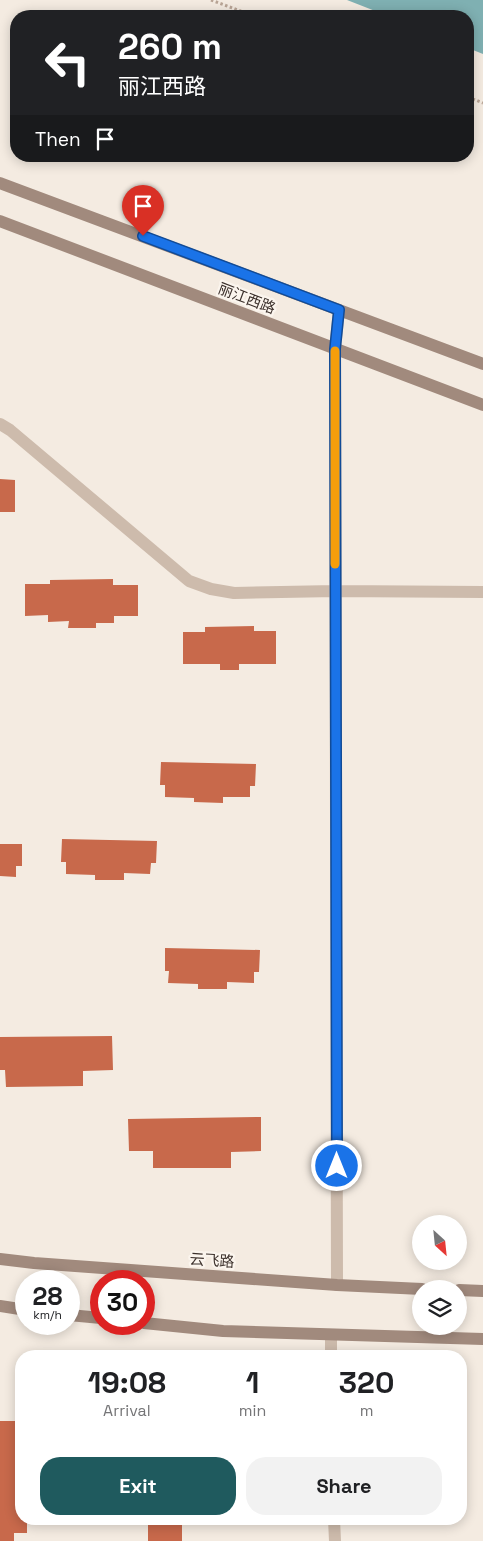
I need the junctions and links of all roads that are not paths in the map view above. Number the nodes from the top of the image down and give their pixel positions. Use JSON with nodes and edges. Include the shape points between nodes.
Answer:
{"nodes":[{"id":1,"x":0,"y":183,"type":"edge"},
{"id":2,"x":0,"y":222,"type":"edge"},
{"id":3,"x":339,"y":310,"type":"junction"},
{"id":4,"x":335,"y":349,"type":"junction"},
{"id":5,"x":483,"y":364,"type":"edge"},
{"id":6,"x":483,"y":405,"type":"edge"},
{"id":7,"x":0,"y":424,"type":"edge"},
{"id":8,"x":335,"y":591,"type":"junction"},
{"id":9,"x":483,"y":592,"type":"edge"},
{"id":10,"x":0,"y":1259,"type":"edge"},
{"id":11,"x":337,"y":1285,"type":"junction"},
{"id":12,"x":412,"y":1289,"type":"edge"},
{"id":13,"x":467,"y":1290,"type":"edge"},
{"id":14,"x":483,"y":1291,"type":"edge"},
{"id":15,"x":0,"y":1306,"type":"edge"},
{"id":16,"x":15,"y":1308,"type":"edge"},
{"id":17,"x":155,"y":1324,"type":"edge"},
{"id":18,"x":331,"y":1335,"type":"junction"},
{"id":19,"x":483,"y":1339,"type":"edge"},
{"id":20,"x":331,"y":1350,"type":"edge"},
{"id":21,"x":334,"y":1525,"type":"edge"},
{"id":22,"x":335,"y":1541,"type":"edge"}],
"edges":[{"from":1,"to":3,"type":"main road","name":"丽江西路"},
{"from":2,"to":4,"type":"main road","name":"丽江西路"},
{"from":3,"to":4,"type":"street"},
{"from":3,"to":5,"type":"main road","name":"丽江西路"},
{"from":4,"to":6,"type":"main road","name":"丽江西路"},
{"from":4,"to":8,"type":"street"},
{"from":7,"to":8,"type":"street","via":[[189,581],[234,594]]},
{"from":8,"to":9,"type":"street"},
{"from":8,"to":11,"type":"street"},
{"from":10,"to":11,"type":"main road","name":"云飞路"},
{"from":11,"to":12,"type":"main road","name":"云飞路"},
{"from":13,"to":14,"type":"main road"},
{"from":15,"to":16,"type":"main road"},
{"from":17,"to":18,"type":"main road","via":[[224,1331]]},
{"from":18,"to":19,"type":"main road"},
{"from":18,"to":20,"type":"street"},
{"from":21,"to":22,"type":"street"}]}
